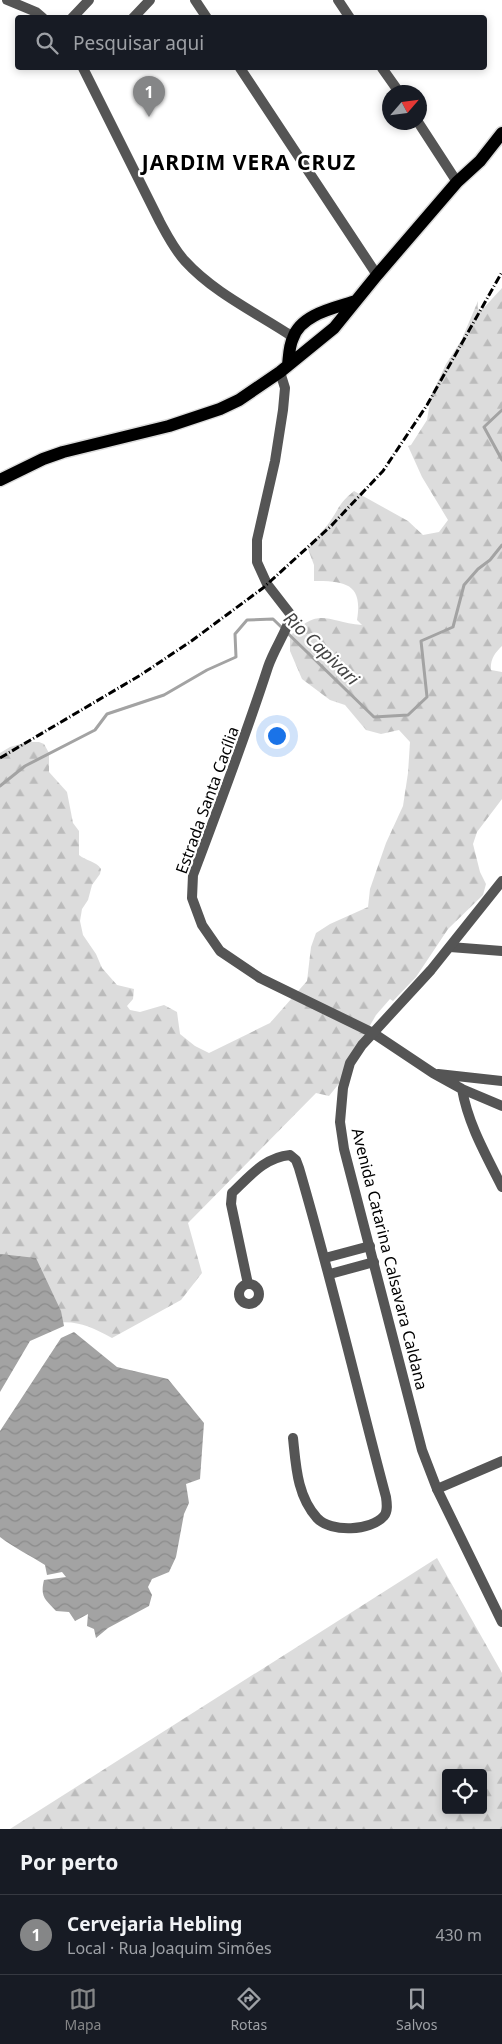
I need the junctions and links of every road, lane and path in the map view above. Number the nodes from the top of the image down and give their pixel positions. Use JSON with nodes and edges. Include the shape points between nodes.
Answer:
{"nodes":[{"id":1,"x":7,"y":0,"type":"edge"},
{"id":2,"x":89,"y":0,"type":"edge"},
{"id":3,"x":150,"y":0,"type":"edge"},
{"id":4,"x":195,"y":0,"type":"edge"},
{"id":5,"x":338,"y":0,"type":"edge"},
{"id":6,"x":40,"y":15,"type":"edge"},
{"id":7,"x":75,"y":15,"type":"edge"},
{"id":8,"x":136,"y":15,"type":"edge"},
{"id":9,"x":204,"y":15,"type":"edge"},
{"id":10,"x":348,"y":15,"type":"edge"},
{"id":11,"x":85,"y":70,"type":"edge"},
{"id":12,"x":241,"y":70,"type":"edge"},
{"id":13,"x":383,"y":70,"type":"edge"},
{"id":14,"x":394,"y":85,"type":"edge"},
{"id":15,"x":423,"y":130,"type":"edge"},
{"id":16,"x":502,"y":133,"type":"edge"},
{"id":17,"x":502,"y":148,"type":"edge"},
{"id":18,"x":480,"y":162,"type":"junction"},
{"id":19,"x":457,"y":182,"type":"junction"},
{"id":20,"x":377,"y":275,"type":"junction"},
{"id":21,"x":356,"y":301,"type":"junction"},
{"id":22,"x":324,"y":312,"type":"junction"},
{"id":23,"x":334,"y":328,"type":"junction"},
{"id":24,"x":293,"y":336,"type":"junction"},
{"id":25,"x":312,"y":347,"type":"junction"},
{"id":26,"x":284,"y":369,"type":"junction"},
{"id":27,"x":0,"y":480,"type":"edge"},
{"id":28,"x":502,"y":881,"type":"edge"},
{"id":29,"x":450,"y":947,"type":"junction"},
{"id":30,"x":502,"y":951,"type":"edge"},
{"id":31,"x":373,"y":1033,"type":"junction"},
{"id":32,"x":433,"y":1073,"type":"junction"},
{"id":33,"x":502,"y":1080,"type":"edge"},
{"id":34,"x":462,"y":1089,"type":"junction"},
{"id":35,"x":502,"y":1106,"type":"edge"},
{"id":36,"x":502,"y":1187,"type":"edge"},
{"id":37,"x":370,"y":1246,"type":"junction"},
{"id":38,"x":325,"y":1258,"type":"junction"},
{"id":39,"x":374,"y":1262,"type":"junction"},
{"id":40,"x":330,"y":1274,"type":"junction"},
{"id":41,"x":248,"y":1284,"type":"dead end"},
{"id":42,"x":293,"y":1438,"type":"dead end"},
{"id":43,"x":502,"y":1461,"type":"edge"},
{"id":44,"x":436,"y":1489,"type":"junction"},
{"id":45,"x":502,"y":1622,"type":"edge"}],
"edges":[{"from":1,"to":6,"type":"street"},
{"from":2,"to":7,"type":"street"},
{"from":3,"to":8,"type":"street"},
{"from":4,"to":9,"type":"street"},
{"from":5,"to":10,"type":"street"},
{"from":11,"to":24,"type":"street","via":[[172,244],[215,287]]},
{"from":12,"to":20,"type":"street"},
{"from":13,"to":14,"type":"street"},
{"from":15,"to":19,"type":"street"},
{"from":16,"to":18,"type":"main road"},
{"from":17,"to":18,"type":"main road"},
{"from":18,"to":19,"type":"main road"},
{"from":19,"to":20,"type":"main road"},
{"from":20,"to":21,"type":"main road"},
{"from":21,"to":22,"type":"main road"},
{"from":21,"to":23,"type":"main road"},
{"from":22,"to":23,"type":"main road"},
{"from":22,"to":24,"type":"main road","via":[[304,322]]},
{"from":23,"to":25,"type":"main road"},
{"from":24,"to":25,"type":"main road"},
{"from":24,"to":26,"type":"main road"},
{"from":25,"to":26,"type":"main road"},
{"from":26,"to":27,"type":"main road","via":[[220,409],[169,426],[63,452]]},
{"from":26,"to":31,"type":"street","name":"Estrada Santa Cacília","via":[[283,410],[257,540],[257,562],[267,584],[289,611],[289,622],[274,648],[244,741],[192,876],[192,898],[202,925],[220,951],[260,978]]},
{"from":28,"to":29,"type":"street","name":"Avenida Catarina Calsavara Caldana"},
{"from":29,"to":30,"type":"street"},
{"from":29,"to":31,"type":"street","name":"Avenida Catarina Calsavara Caldana"},
{"from":31,"to":32,"type":"street","name":"Estrada Santa Cacília"},
{"from":31,"to":37,"type":"street","name":"Avenida Catarina Calsavara Caldana","via":[[350,1063],[343,1088],[340,1122]]},
{"from":32,"to":33,"type":"street"},
{"from":32,"to":34,"type":"street","name":"Estrada Santa Cacília"},
{"from":34,"to":35,"type":"street","name":"Estrada Santa Cacília"},
{"from":34,"to":36,"type":"street","via":[[474,1130]]},
{"from":37,"to":38,"type":"street"},
{"from":37,"to":39,"type":"street","name":"Avenida Catarina Calsavara Caldana"},
{"from":38,"to":40,"type":"street"},
{"from":38,"to":41,"type":"street","via":[[296,1160],[290,1154],[277,1156],[238,1187],[230,1199]]},
{"from":39,"to":40,"type":"street"},
{"from":39,"to":44,"type":"street","name":"Avenida Catarina Calsavara Caldana","via":[[422,1450]]},
{"from":40,"to":42,"type":"street","via":[[386,1498],[385,1515],[378,1521],[342,1530],[325,1524],[303,1494]]},
{"from":43,"to":44,"type":"street"},
{"from":44,"to":45,"type":"street","name":"Avenida Catarina Calsavara Caldana"}]}
